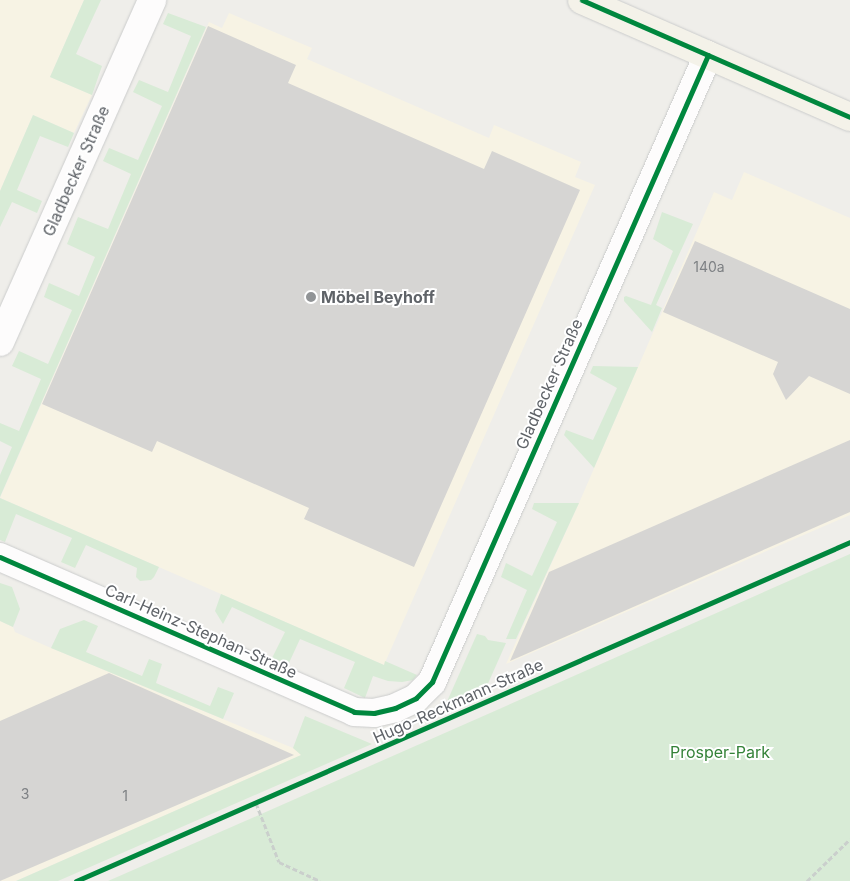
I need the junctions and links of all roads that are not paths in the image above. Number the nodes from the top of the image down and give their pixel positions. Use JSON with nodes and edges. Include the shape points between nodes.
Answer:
{"nodes":[{"id":1,"x":152,"y":0,"type":"edge"},
{"id":2,"x":582,"y":0,"type":"edge"},
{"id":3,"x":708,"y":55,"type":"junction"},
{"id":4,"x":850,"y":117,"type":"edge"},
{"id":5,"x":0,"y":342,"type":"edge"},
{"id":6,"x":0,"y":557,"type":"edge"},
{"id":7,"x":395,"y":708,"type":"joint"}],
"edges":[{"from":1,"to":5,"type":"street","name":"Gladbecker Straße"},
{"from":2,"to":3,"type":"main road"},
{"from":3,"to":4,"type":"main road"},
{"from":3,"to":7,"type":"street","name":"Gladbecker Straße","via":[[432,682],[416,698]]},
{"from":6,"to":7,"type":"street","name":"Carl-Heinz-Stephan-Straße","via":[[354,712],[374,713]]}]}
